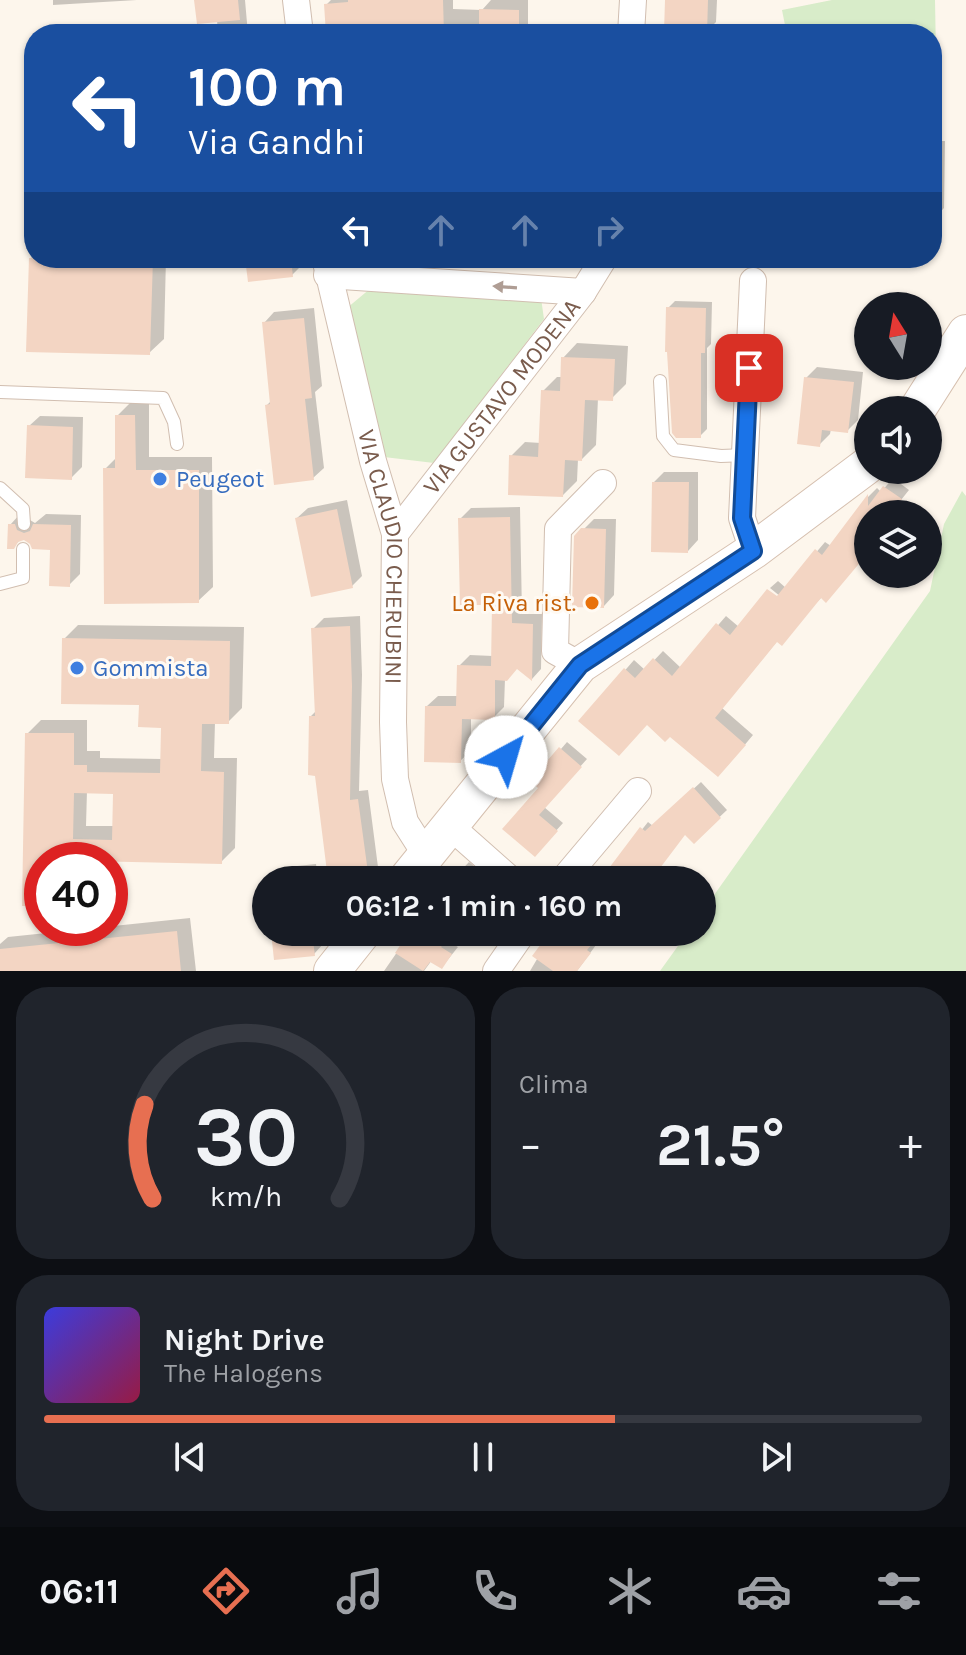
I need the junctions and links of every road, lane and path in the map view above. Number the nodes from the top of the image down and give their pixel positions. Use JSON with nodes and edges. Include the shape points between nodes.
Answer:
{"nodes":[{"id":1,"x":296,"y":0,"type":"edge"},
{"id":2,"x":629,"y":1,"type":"edge"},
{"id":3,"x":299,"y":24,"type":"edge"},
{"id":4,"x":630,"y":24,"type":"edge"},
{"id":5,"x":326,"y":268,"type":"edge"},
{"id":6,"x":346,"y":268,"type":"edge"},
{"id":7,"x":598,"y":268,"type":"edge"},
{"id":8,"x":753,"y":281,"type":"dead end"},
{"id":9,"x":583,"y":292,"type":"junction"},
{"id":10,"x":966,"y":333,"type":"edge"},
{"id":11,"x":660,"y":381,"type":"dead end"},
{"id":12,"x":0,"y":392,"type":"edge"},
{"id":13,"x":926,"y":396,"type":"edge"},
{"id":14,"x":177,"y":444,"type":"dead end"},
{"id":15,"x":746,"y":455,"type":"junction"},
{"id":16,"x":854,"y":475,"type":"edge"},
{"id":17,"x":603,"y":483,"type":"dead end"},
{"id":18,"x":0,"y":488,"type":"edge"},
{"id":19,"x":24,"y":524,"type":"dead end"},
{"id":20,"x":395,"y":534,"type":"junction"},
{"id":21,"x":23,"y":549,"type":"dead end"},
{"id":22,"x":753,"y":551,"type":"junction"},
{"id":23,"x":0,"y":584,"type":"edge"},
{"id":24,"x":580,"y":665,"type":"junction"},
{"id":25,"x":638,"y":791,"type":"dead end"},
{"id":26,"x":450,"y":826,"type":"junction"},
{"id":27,"x":416,"y":866,"type":"edge"},
{"id":28,"x":418,"y":866,"type":"edge"},
{"id":29,"x":495,"y":866,"type":"edge"},
{"id":30,"x":575,"y":866,"type":"edge"},
{"id":31,"x":352,"y":946,"type":"edge"},
{"id":32,"x":513,"y":946,"type":"edge"},
{"id":33,"x":332,"y":971,"type":"edge"},
{"id":34,"x":496,"y":971,"type":"edge"}],
"edges":[{"from":1,"to":3,"type":"street"},
{"from":2,"to":4,"type":"street"},
{"from":5,"to":20,"type":"street","name":"VIA CLAUDIO CHERUBINI"},
{"from":9,"to":6,"type":"street","one_way":true},
{"from":7,"to":9,"type":"street","name":"VIA GUSTAVO MODENA"},
{"from":8,"to":15,"type":"street"},
{"from":9,"to":20,"type":"street","name":"VIA GUSTAVO MODENA"},
{"from":10,"to":13,"type":"street"},
{"from":11,"to":15,"type":"lane","via":[[663,436],[674,450]]},
{"from":12,"to":14,"type":"lane","via":[[163,398]]},
{"from":15,"to":22,"type":"street","via":[[742,518]]},
{"from":16,"to":22,"type":"street"},
{"from":17,"to":24,"type":"street","via":[[558,529],[555,651]]},
{"from":18,"to":19,"type":"lane","via":[[23,509]]},
{"from":20,"to":27,"type":"street","name":"VIA CLAUDIO CHERUBINI","via":[[395,779]]},
{"from":21,"to":23,"type":"lane","via":[[23,578]]},
{"from":22,"to":24,"type":"street"},
{"from":24,"to":26,"type":"street"},
{"from":25,"to":30,"type":"street"},
{"from":26,"to":28,"type":"street"},
{"from":26,"to":29,"type":"street"},
{"from":31,"to":33,"type":"street"},
{"from":32,"to":34,"type":"street"}]}
